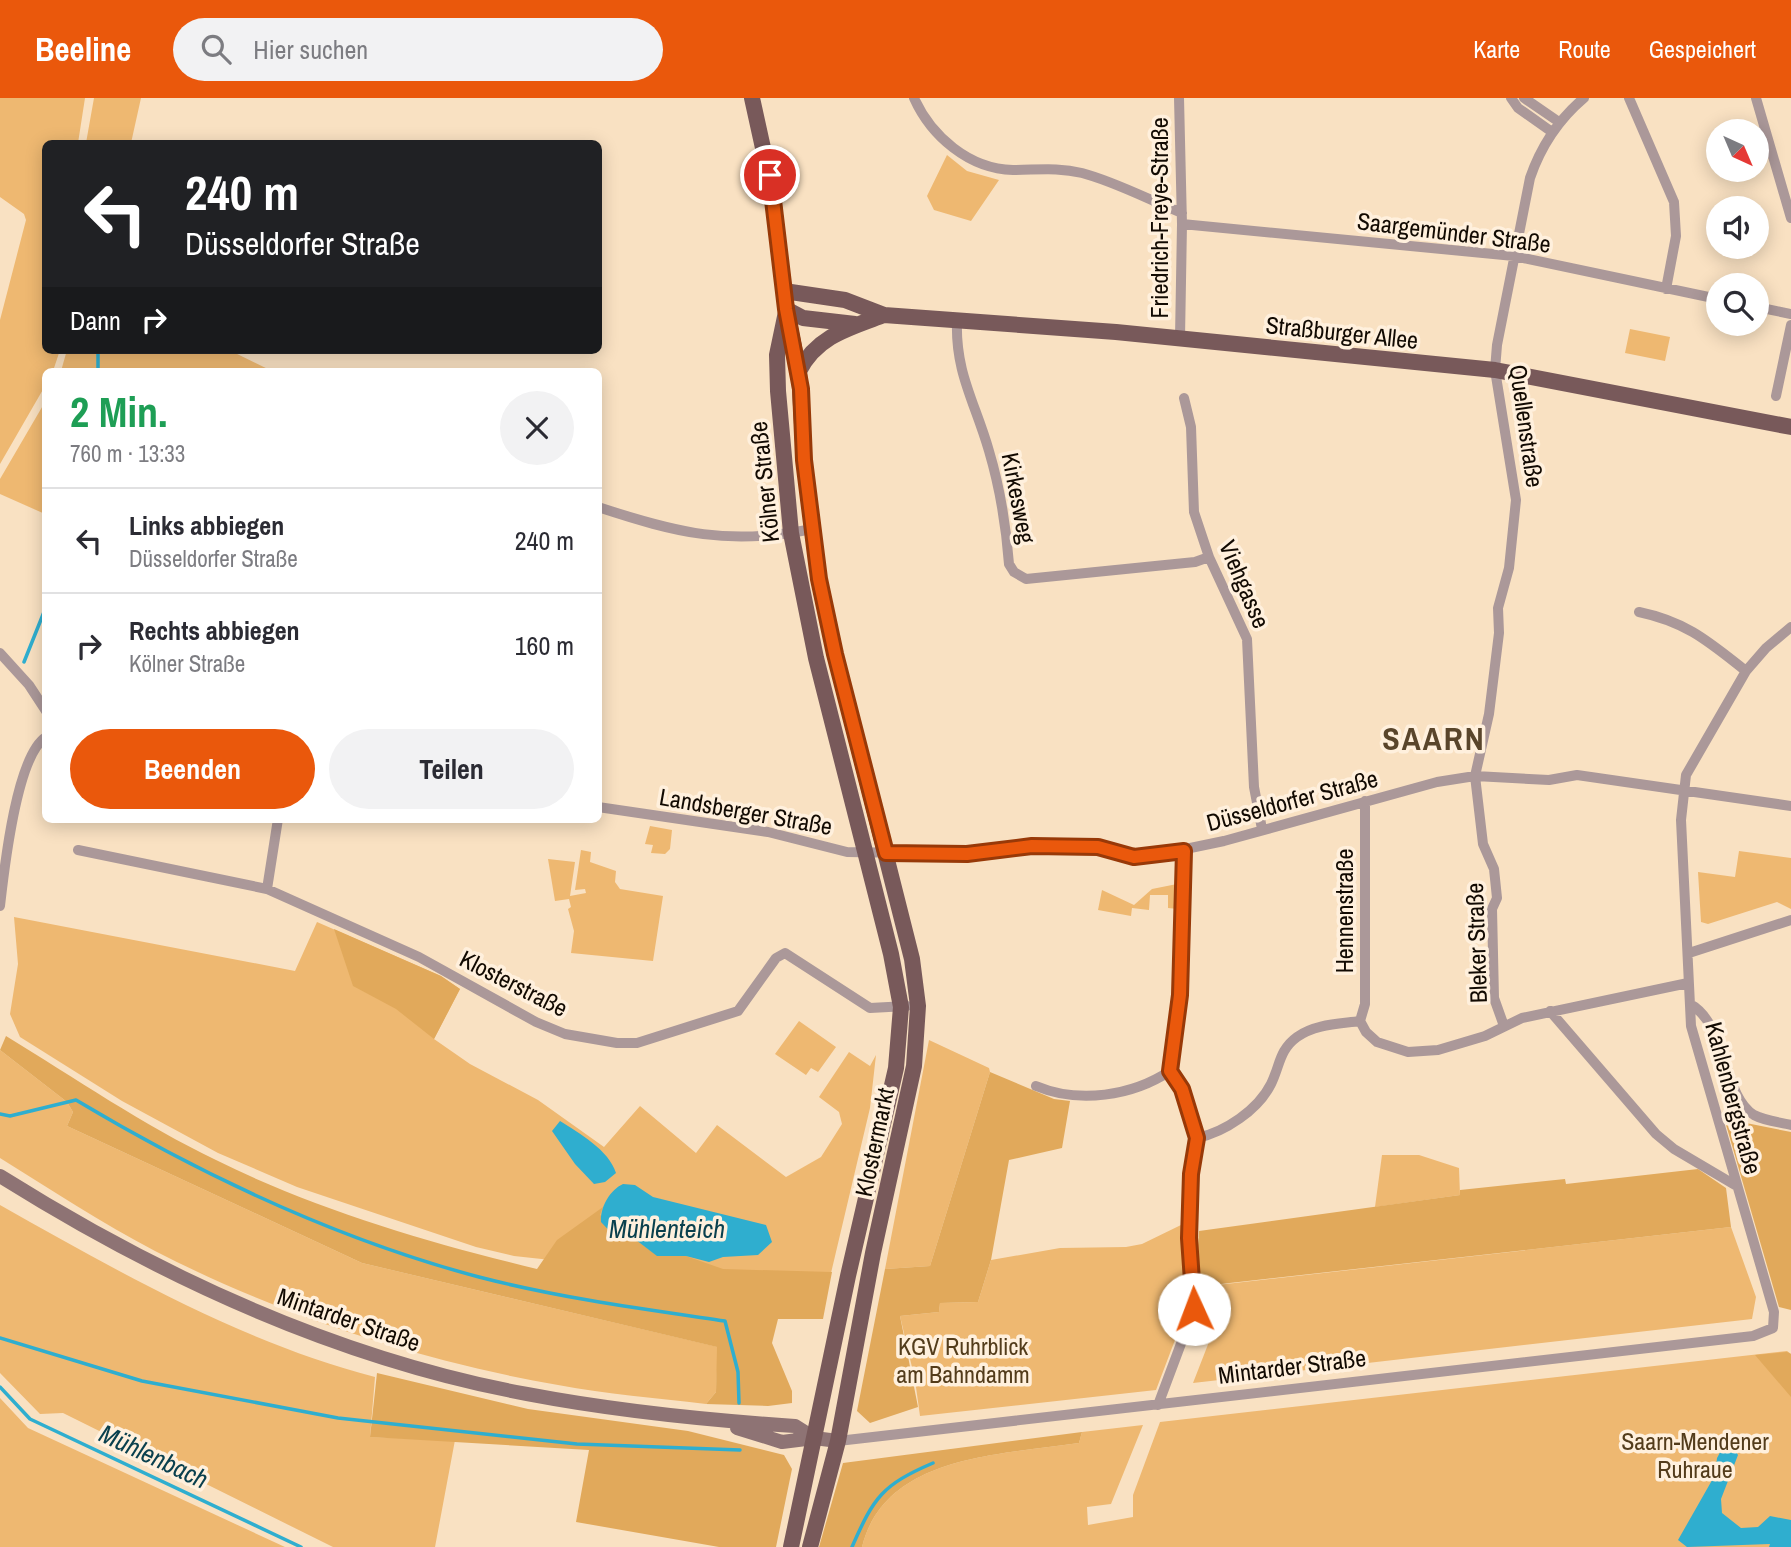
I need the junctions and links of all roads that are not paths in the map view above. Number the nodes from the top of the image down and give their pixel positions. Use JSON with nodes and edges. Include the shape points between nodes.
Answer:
{"nodes":[{"id":1,"x":752,"y":98,"type":"edge"},
{"id":2,"x":914,"y":98,"type":"edge"},
{"id":3,"x":1179,"y":98,"type":"edge"},
{"id":4,"x":1511,"y":98,"type":"edge"},
{"id":5,"x":1524,"y":98,"type":"edge"},
{"id":6,"x":1584,"y":98,"type":"edge"},
{"id":7,"x":1629,"y":98,"type":"edge"},
{"id":8,"x":1756,"y":98,"type":"edge"},
{"id":9,"x":1555,"y":127,"type":"junction"},
{"id":10,"x":1791,"y":218,"type":"edge"},
{"id":11,"x":1182,"y":219,"type":"junction"},
{"id":12,"x":1514,"y":256,"type":"junction"},
{"id":13,"x":1665,"y":289,"type":"junction"},
{"id":14,"x":784,"y":291,"type":"junction"},
{"id":15,"x":1706,"y":297,"type":"edge"},
{"id":16,"x":786,"y":309,"type":"junction"},
{"id":17,"x":1769,"y":309,"type":"edge"},
{"id":18,"x":1791,"y":314,"type":"edge"},
{"id":19,"x":884,"y":315,"type":"junction"},
{"id":20,"x":957,"y":320,"type":"junction"},
{"id":21,"x":859,"y":324,"type":"junction"},
{"id":22,"x":1791,"y":325,"type":"edge"},
{"id":23,"x":1180,"y":338,"type":"junction"},
{"id":24,"x":1495,"y":370,"type":"junction"},
{"id":25,"x":799,"y":371,"type":"junction"},
{"id":26,"x":1776,"y":396,"type":"dead end"},
{"id":27,"x":1184,"y":398,"type":"dead end"},
{"id":28,"x":1791,"y":427,"type":"edge"},
{"id":29,"x":602,"y":508,"type":"edge"},
{"id":30,"x":812,"y":528,"type":"junction"},
{"id":31,"x":791,"y":533,"type":"junction"},
{"id":32,"x":1209,"y":557,"type":"junction"},
{"id":33,"x":1639,"y":612,"type":"dead end"},
{"id":34,"x":1791,"y":627,"type":"edge"},
{"id":35,"x":0,"y":653,"type":"edge"},
{"id":36,"x":1746,"y":671,"type":"junction"},
{"id":37,"x":42,"y":705,"type":"edge"},
{"id":38,"x":42,"y":740,"type":"edge"},
{"id":39,"x":1475,"y":776,"type":"junction"},
{"id":40,"x":1682,"y":790,"type":"junction"},
{"id":41,"x":1365,"y":801,"type":"junction"},
{"id":42,"x":1791,"y":806,"type":"edge"},
{"id":43,"x":602,"y":808,"type":"edge"},
{"id":44,"x":277,"y":823,"type":"edge"},
{"id":45,"x":1262,"y":830,"type":"junction"},
{"id":46,"x":78,"y":850,"type":"dead end"},
{"id":47,"x":1184,"y":851,"type":"junction"},
{"id":48,"x":865,"y":853,"type":"junction"},
{"id":49,"x":886,"y":853,"type":"junction"},
{"id":50,"x":267,"y":889,"type":"junction"},
{"id":51,"x":0,"y":906,"type":"edge"},
{"id":52,"x":1791,"y":920,"type":"edge"},
{"id":53,"x":1689,"y":953,"type":"junction"},
{"id":54,"x":1688,"y":984,"type":"junction"},
{"id":55,"x":1690,"y":1004,"type":"junction"},
{"id":56,"x":918,"y":1006,"type":"junction"},
{"id":57,"x":901,"y":1007,"type":"junction"},
{"id":58,"x":1550,"y":1012,"type":"junction"},
{"id":59,"x":1360,"y":1021,"type":"junction"},
{"id":60,"x":1504,"y":1026,"type":"junction"},
{"id":61,"x":1170,"y":1071,"type":"junction"},
{"id":62,"x":1036,"y":1086,"type":"dead end"},
{"id":63,"x":1791,"y":1125,"type":"edge"},
{"id":64,"x":1197,"y":1138,"type":"junction"},
{"id":65,"x":0,"y":1176,"type":"edge"},
{"id":66,"x":1735,"y":1185,"type":"junction"},
{"id":67,"x":1773,"y":1328,"type":"joint"},
{"id":68,"x":1158,"y":1405,"type":"junction"},
{"id":69,"x":814,"y":1438,"type":"junction"},
{"id":70,"x":838,"y":1441,"type":"junction"},
{"id":71,"x":791,"y":1547,"type":"edge"},
{"id":72,"x":810,"y":1547,"type":"edge"}],
"edges":[{"from":1,"to":14,"type":"main road","name":"Kölner Straße","via":[[772,189]]},
{"from":2,"to":11,"type":"street","name":"Saargemünder Straße","via":[[937,135],[984,164],[1010,170],[1060,168],[1085,174]]},
{"from":3,"to":11,"type":"street","name":"Friedrich-Freye-Straße"},
{"from":4,"to":9,"type":"street","via":[[1518,108]]},
{"from":5,"to":9,"type":"street"},
{"from":6,"to":9,"type":"street","name":"Quellenstraße"},
{"from":7,"to":13,"type":"street","via":[[1674,202],[1676,236]]},
{"from":8,"to":10,"type":"street"},
{"from":9,"to":12,"type":"street","name":"Quellenstraße","via":[[1530,178]]},
{"from":11,"to":12,"type":"street","name":"Saargemünder Straße"},
{"from":11,"to":23,"type":"street","name":"Friedrich-Freye-Straße"},
{"from":12,"to":13,"type":"street","name":"Saargemünder Straße"},
{"from":12,"to":24,"type":"street","name":"Quellenstraße"},
{"from":13,"to":15,"type":"street","name":"Saargemünder Straße"},
{"from":14,"to":16,"type":"main road","name":"Kölner Straße"},
{"from":14,"to":19,"type":"main road","name":"Straßburger Allee","via":[[845,300]]},
{"from":16,"to":21,"type":"main road","name":"Straßburger Allee","via":[[803,318]]},
{"from":16,"to":25,"type":"main road","name":"Kölner Straße"},
{"from":16,"to":31,"type":"main road","name":"Kölner Straße","via":[[777,355]]},
{"from":17,"to":18,"type":"street"},
{"from":19,"to":20,"type":"main road","name":"Straßburger Allee"},
{"from":19,"to":21,"type":"main road","name":"Straßburger Allee"},
{"from":20,"to":23,"type":"main road","name":"Straßburger Allee"},
{"from":20,"to":32,"type":"street","name":"Kirkesweg","via":[[956,350],[998,482],[1009,564],[1014,572],[1026,579]]},
{"from":21,"to":25,"type":"main road","via":[[819,343]]},
{"from":22,"to":26,"type":"street"},
{"from":23,"to":24,"type":"main road","name":"Straßburger Allee"},
{"from":24,"to":28,"type":"main road","name":"Straßburger Allee"},
{"from":24,"to":39,"type":"street","name":"Quellenstraße","via":[[1516,500],[1509,568],[1498,608],[1496,670]]},
{"from":25,"to":30,"type":"main road","name":"Kölner Straße"},
{"from":27,"to":32,"type":"street","name":"Viehgasse","via":[[1191,427],[1194,512]]},
{"from":29,"to":31,"type":"street","via":[[710,536],[759,538]]},
{"from":30,"to":31,"type":"street"},
{"from":30,"to":49,"type":"main road","name":"Kölner Straße","via":[[835,654]]},
{"from":31,"to":48,"type":"main road","name":"Kölner Straße","via":[[816,659]]},
{"from":32,"to":45,"type":"street","name":"Viehgasse","via":[[1247,639],[1254,787]]},
{"from":33,"to":36,"type":"street","via":[[1670,618],[1699,633]]},
{"from":34,"to":36,"type":"street"},
{"from":35,"to":37,"type":"street"},
{"from":36,"to":40,"type":"street","via":[[1686,775]]},
{"from":38,"to":51,"type":"street","via":[[17,799]]},
{"from":39,"to":40,"type":"street","name":"Düsseldorfer Straße","via":[[1549,780],[1577,775]]},
{"from":39,"to":41,"type":"street","name":"Düsseldorfer Straße"},
{"from":39,"to":60,"type":"street","name":"Bleker Straße","via":[[1483,844],[1494,869],[1494,998]]},
{"from":40,"to":42,"type":"street","name":"Düsseldorfer Straße"},
{"from":40,"to":53,"type":"street","name":"Kahlenbergstraße"},
{"from":41,"to":45,"type":"street","name":"Düsseldorfer Straße"},
{"from":41,"to":59,"type":"street","name":"Hennenstraße","via":[[1365,1004]]},
{"from":43,"to":48,"type":"street","name":"Landsberger Straße","via":[[768,832]]},
{"from":44,"to":50,"type":"street"},
{"from":45,"to":47,"type":"street","name":"Düsseldorfer Straße"},
{"from":46,"to":50,"type":"street","name":"Klosterstraße"},
{"from":47,"to":49,"type":"street","name":"Düsseldorfer Straße","via":[[1134,857],[1098,847],[1032,846],[967,854]]},
{"from":47,"to":61,"type":"street","via":[[1180,995]]},
{"from":48,"to":49,"type":"street","name":"Landsberger Straße"},
{"from":48,"to":57,"type":"main road","name":"Klostermarkt"},
{"from":49,"to":56,"type":"main road","name":"Klostermarkt","via":[[912,959]]},
{"from":50,"to":57,"type":"street","name":"Klosterstraße","via":[[419,957],[536,1022],[590,1040],[637,1043],[738,1011],[775,958],[785,953],[870,1008]]},
{"from":52,"to":53,"type":"street"},
{"from":53,"to":54,"type":"street","name":"Kahlenbergstraße"},
{"from":54,"to":55,"type":"street","name":"Kahlenbergstraße"},
{"from":54,"to":58,"type":"street"},
{"from":55,"to":63,"type":"street","via":[[1707,1018],[1752,1114]]},
{"from":55,"to":66,"type":"street","name":"Kahlenbergstraße","via":[[1691,1026]]},
{"from":56,"to":57,"type":"street","name":"Klosterstraße"},
{"from":56,"to":70,"type":"main road","name":"Klostermarkt","via":[[914,1066]]},
{"from":57,"to":69,"type":"main road","name":"Klostermarkt","via":[[896,1068]]},
{"from":58,"to":60,"type":"street"},
{"from":58,"to":66,"type":"street","via":[[1656,1134]]},
{"from":59,"to":60,"type":"street","via":[[1377,1042],[1408,1052],[1458,1045]]},
{"from":59,"to":64,"type":"street","via":[[1318,1027],[1300,1035],[1287,1045],[1260,1100],[1241,1117]]},
{"from":61,"to":62,"type":"street","via":[[1123,1093],[1079,1095]]},
{"from":61,"to":64,"type":"street","via":[[1182,1089]]},
{"from":64,"to":68,"type":"street","via":[[1189,1238],[1194,1309]]},
{"from":65,"to":69,"type":"main road","name":"Mintarder Straße","via":[[119,1247],[240,1306],[329,1340],[524,1394],[714,1421],[782,1442]]},
{"from":66,"to":67,"type":"street","name":"Kahlenbergstraße","via":[[1774,1312]]},
{"from":67,"to":68,"type":"street","name":"Mintarder Straße","via":[[1752,1336]]},
{"from":68,"to":70,"type":"street","name":"Mintarder Straße"},
{"from":69,"to":70,"type":"main road","name":"Mintarder Straße"},
{"from":69,"to":71,"type":"main road","name":"Klostermarkt"},
{"from":70,"to":72,"type":"main road","name":"Klostermarkt"}]}
